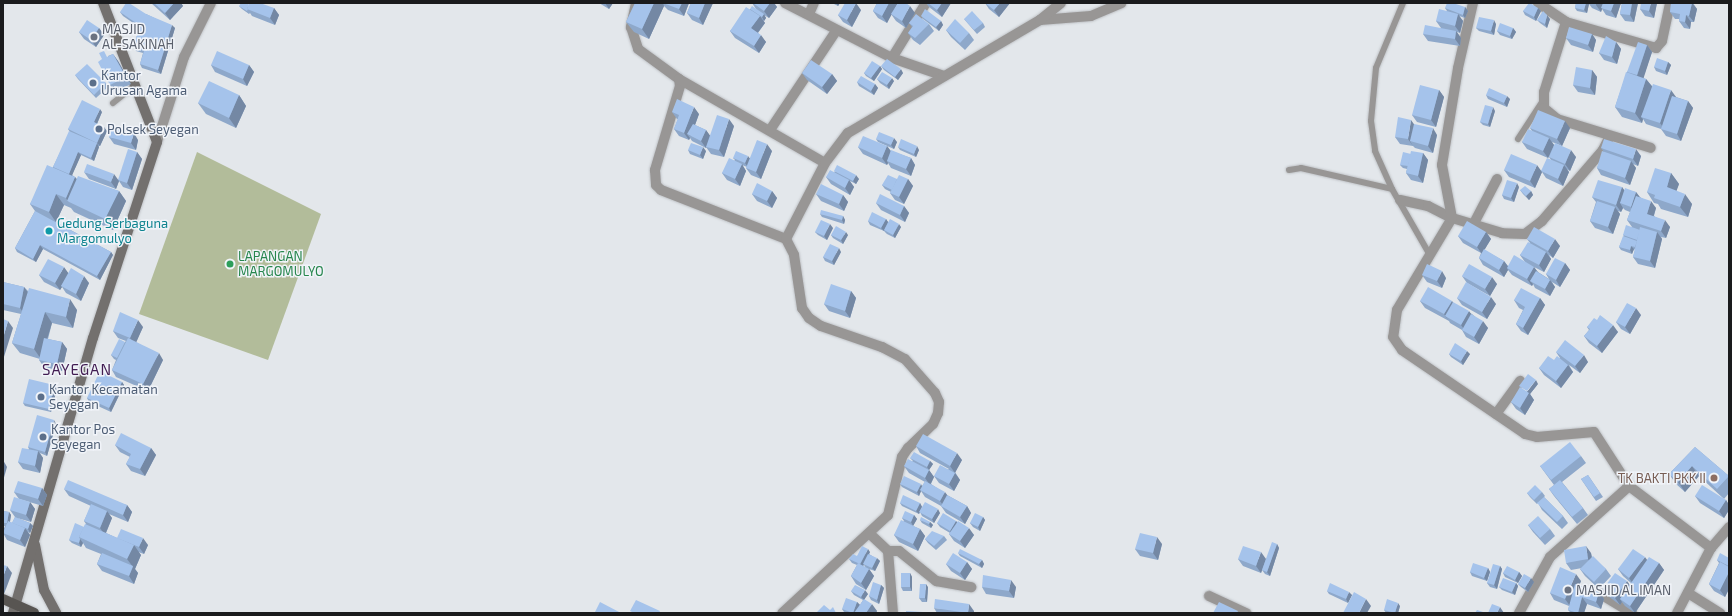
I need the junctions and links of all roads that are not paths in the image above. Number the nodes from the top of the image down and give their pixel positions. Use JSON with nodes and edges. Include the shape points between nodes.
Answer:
{"nodes":[{"id":1,"x":103,"y":3,"type":"edge"},
{"id":2,"x":211,"y":3,"type":"edge"},
{"id":3,"x":636,"y":3,"type":"edge"},
{"id":4,"x":785,"y":3,"type":"edge"},
{"id":5,"x":814,"y":3,"type":"edge"},
{"id":6,"x":926,"y":3,"type":"edge"},
{"id":7,"x":1061,"y":3,"type":"edge"},
{"id":8,"x":1121,"y":3,"type":"edge"},
{"id":9,"x":1403,"y":3,"type":"edge"},
{"id":10,"x":1473,"y":3,"type":"edge"},
{"id":11,"x":1538,"y":3,"type":"edge"},
{"id":12,"x":1670,"y":3,"type":"edge"},
{"id":13,"x":809,"y":14,"type":"junction"},
{"id":14,"x":1040,"y":20,"type":"junction"},
{"id":15,"x":1566,"y":22,"type":"junction"},
{"id":16,"x":836,"y":31,"type":"junction"},
{"id":17,"x":892,"y":58,"type":"junction"},
{"id":18,"x":944,"y":76,"type":"junction"},
{"id":19,"x":679,"y":79,"type":"junction"},
{"id":20,"x":135,"y":85,"type":"junction"},
{"id":21,"x":1542,"y":102,"type":"junction"},
{"id":22,"x":113,"y":103,"type":"dead end"},
{"id":23,"x":770,"y":130,"type":"junction"},
{"id":24,"x":1610,"y":136,"type":"junction"},
{"id":25,"x":1518,"y":138,"type":"dead end"},
{"id":26,"x":157,"y":142,"type":"junction"},
{"id":27,"x":1650,"y":148,"type":"dead end"},
{"id":28,"x":825,"y":163,"type":"junction"},
{"id":29,"x":1289,"y":170,"type":"dead end"},
{"id":30,"x":1497,"y":178,"type":"dead end"},
{"id":31,"x":1392,"y":189,"type":"junction"},
{"id":32,"x":1400,"y":200,"type":"junction"},
{"id":33,"x":1452,"y":218,"type":"junction"},
{"id":34,"x":1473,"y":225,"type":"junction"},
{"id":35,"x":786,"y":239,"type":"junction"},
{"id":36,"x":1430,"y":255,"type":"junction"},
{"id":37,"x":1520,"y":381,"type":"dead end"},
{"id":38,"x":1496,"y":414,"type":"junction"},
{"id":39,"x":1629,"y":486,"type":"junction"},
{"id":40,"x":1729,"y":527,"type":"edge"},
{"id":41,"x":870,"y":534,"type":"junction"},
{"id":42,"x":34,"y":543,"type":"junction"},
{"id":43,"x":1711,"y":548,"type":"junction"},
{"id":44,"x":888,"y":551,"type":"junction"},
{"id":45,"x":971,"y":587,"type":"dead end"},
{"id":46,"x":1597,"y":592,"type":"edge"},
{"id":47,"x":1688,"y":593,"type":"junction"},
{"id":48,"x":1208,"y":596,"type":"dead end"},
{"id":49,"x":3,"y":599,"type":"edge"},
{"id":50,"x":14,"y":609,"type":"edge"},
{"id":51,"x":34,"y":613,"type":"edge"},
{"id":52,"x":56,"y":613,"type":"edge"},
{"id":53,"x":782,"y":613,"type":"edge"},
{"id":54,"x":893,"y":613,"type":"edge"},
{"id":55,"x":1246,"y":613,"type":"edge"},
{"id":56,"x":1519,"y":613,"type":"edge"},
{"id":57,"x":1632,"y":613,"type":"edge"},
{"id":58,"x":1678,"y":613,"type":"edge"},
{"id":59,"x":1720,"y":613,"type":"edge"}],
"edges":[{"from":1,"to":20,"type":"main road"},
{"from":2,"to":26,"type":"street","via":[[184,57]]},
{"from":3,"to":19,"type":"street","via":[[631,27],[638,49]]},
{"from":4,"to":13,"type":"street"},
{"from":5,"to":13,"type":"street"},
{"from":6,"to":17,"type":"street"},
{"from":7,"to":14,"type":"street"},
{"from":8,"to":14,"type":"street","via":[[1091,16]]},
{"from":9,"to":31,"type":"lane","via":[[1376,68],[1372,95],[1375,151]]},
{"from":10,"to":33,"type":"street","via":[[1458,68],[1442,165]]},
{"from":11,"to":15,"type":"street"},
{"from":12,"to":15,"type":"street","via":[[1662,41],[1656,48]]},
{"from":13,"to":16,"type":"street"},
{"from":14,"to":18,"type":"street"},
{"from":15,"to":21,"type":"street"},
{"from":16,"to":17,"type":"street"},
{"from":16,"to":23,"type":"street"},
{"from":17,"to":18,"type":"street"},
{"from":18,"to":28,"type":"street","via":[[848,134]]},
{"from":19,"to":23,"type":"street"},
{"from":19,"to":35,"type":"street","via":[[680,93],[655,170],[656,185],[661,190]]},
{"from":20,"to":22,"type":"lane"},
{"from":20,"to":26,"type":"main road"},
{"from":21,"to":24,"type":"street","via":[[1544,108],[1557,119]]},
{"from":21,"to":25,"type":"lane"},
{"from":23,"to":28,"type":"street"},
{"from":24,"to":27,"type":"street"},
{"from":24,"to":34,"type":"street","via":[[1603,150],[1542,221],[1529,231],[1514,235]]},
{"from":26,"to":42,"type":"main road","via":[[93,338]]},
{"from":28,"to":35,"type":"street"},
{"from":29,"to":31,"type":"lane","via":[[1301,168]]},
{"from":30,"to":34,"type":"street"},
{"from":31,"to":32,"type":"lane"},
{"from":32,"to":33,"type":"street","via":[[1428,206]]},
{"from":32,"to":36,"type":"lane"},
{"from":33,"to":34,"type":"street"},
{"from":33,"to":36,"type":"street"},
{"from":35,"to":41,"type":"street","via":[[794,255],[802,308],[809,318],[821,326],[882,347],[905,359],[935,393],[939,402],[933,424],[902,457],[888,515]]},
{"from":36,"to":38,"type":"street","via":[[1397,310],[1393,337],[1402,350]]},
{"from":37,"to":38,"type":"street"},
{"from":38,"to":39,"type":"street","via":[[1525,434],[1537,437],[1594,432]]},
{"from":39,"to":43,"type":"street"},
{"from":39,"to":56,"type":"street","via":[[1550,557]]},
{"from":40,"to":43,"type":"street"},
{"from":41,"to":44,"type":"street"},
{"from":41,"to":53,"type":"street","via":[[822,573]]},
{"from":42,"to":50,"type":"main road"},
{"from":42,"to":52,"type":"main road","via":[[44,590]]},
{"from":43,"to":47,"type":"street"},
{"from":44,"to":45,"type":"street","via":[[901,553],[936,581]]},
{"from":44,"to":54,"type":"street"},
{"from":46,"to":57,"type":"street"},
{"from":47,"to":58,"type":"street"},
{"from":47,"to":59,"type":"street"},
{"from":48,"to":55,"type":"street"},
{"from":49,"to":50,"type":"main road"},
{"from":50,"to":51,"type":"main road"}]}
